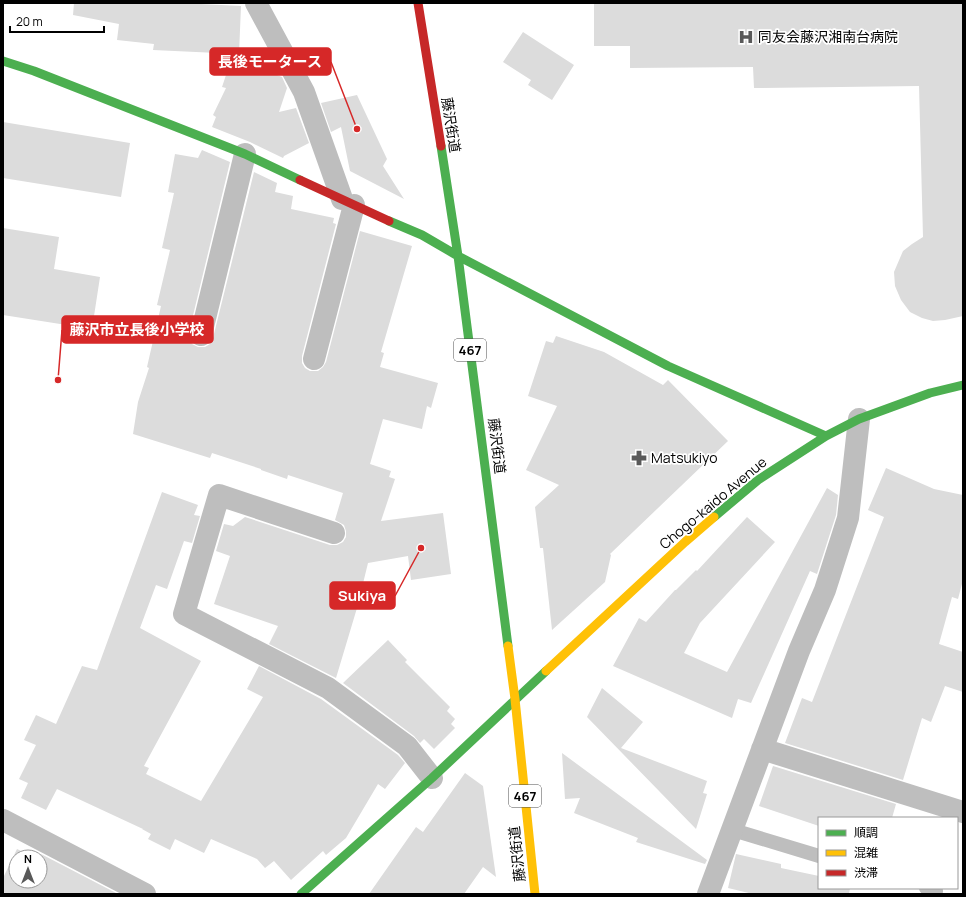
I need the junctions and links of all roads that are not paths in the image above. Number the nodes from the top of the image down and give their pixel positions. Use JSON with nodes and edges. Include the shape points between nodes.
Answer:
{"nodes":[{"id":1,"x":256,"y":3,"type":"edge"},
{"id":2,"x":418,"y":3,"type":"edge"},
{"id":3,"x":3,"y":61,"type":"edge"},
{"id":4,"x":245,"y":154,"type":"junction"},
{"id":5,"x":348,"y":202,"type":"junction"},
{"id":6,"x":458,"y":256,"type":"junction"},
{"id":7,"x":201,"y":335,"type":"dead end"},
{"id":8,"x":314,"y":359,"type":"dead end"},
{"id":9,"x":963,"y":385,"type":"edge"},
{"id":10,"x":859,"y":419,"type":"junction"},
{"id":11,"x":826,"y":436,"type":"junction"},
{"id":12,"x":334,"y":533,"type":"dead end"},
{"id":13,"x":515,"y":699,"type":"junction"},
{"id":14,"x":762,"y":748,"type":"junction"},
{"id":15,"x":432,"y":778,"type":"junction"},
{"id":16,"x":957,"y":813,"type":"edge"},
{"id":17,"x":3,"y":820,"type":"edge"},
{"id":18,"x":732,"y":830,"type":"junction"},
{"id":19,"x":818,"y":856,"type":"edge"},
{"id":20,"x":145,"y":894,"type":"edge"},
{"id":21,"x":301,"y":894,"type":"edge"},
{"id":22,"x":535,"y":894,"type":"edge"},
{"id":23,"x":708,"y":894,"type":"edge"}],
"edges":[{"from":1,"to":5,"type":"street","via":[[304,92]]},
{"from":2,"to":6,"type":"main road","name":"藤沢街道","number":"467"},
{"from":3,"to":4,"type":"main road"},
{"from":4,"to":5,"type":"main road"},
{"from":4,"to":7,"type":"street"},
{"from":5,"to":6,"type":"main road","via":[[422,235]]},
{"from":5,"to":8,"type":"street"},
{"from":6,"to":11,"type":"main road","via":[[668,366]]},
{"from":6,"to":13,"type":"main road","name":"藤沢街道","number":"467"},
{"from":9,"to":10,"type":"main road","name":"Chogo-kaido Avenue","via":[[930,393]]},
{"from":10,"to":11,"type":"main road","name":"Chogo-kaido Avenue"},
{"from":10,"to":14,"type":"street","via":[[848,518],[825,590]]},
{"from":11,"to":13,"type":"main road","name":"Chogo-kaido Avenue","via":[[758,480],[685,542]]},
{"from":12,"to":15,"type":"street","via":[[219,495],[184,614],[328,688],[407,746]]},
{"from":13,"to":15,"type":"main road","name":"Chogo-kaido Avenue"},
{"from":13,"to":22,"type":"main road","name":"藤沢街道","number":"467"},
{"from":14,"to":16,"type":"street"},
{"from":14,"to":18,"type":"street"},
{"from":15,"to":21,"type":"main road","name":"Chogo-kaido Avenue"},
{"from":17,"to":20,"type":"street"},
{"from":18,"to":19,"type":"lane"},
{"from":18,"to":23,"type":"street"}]}
